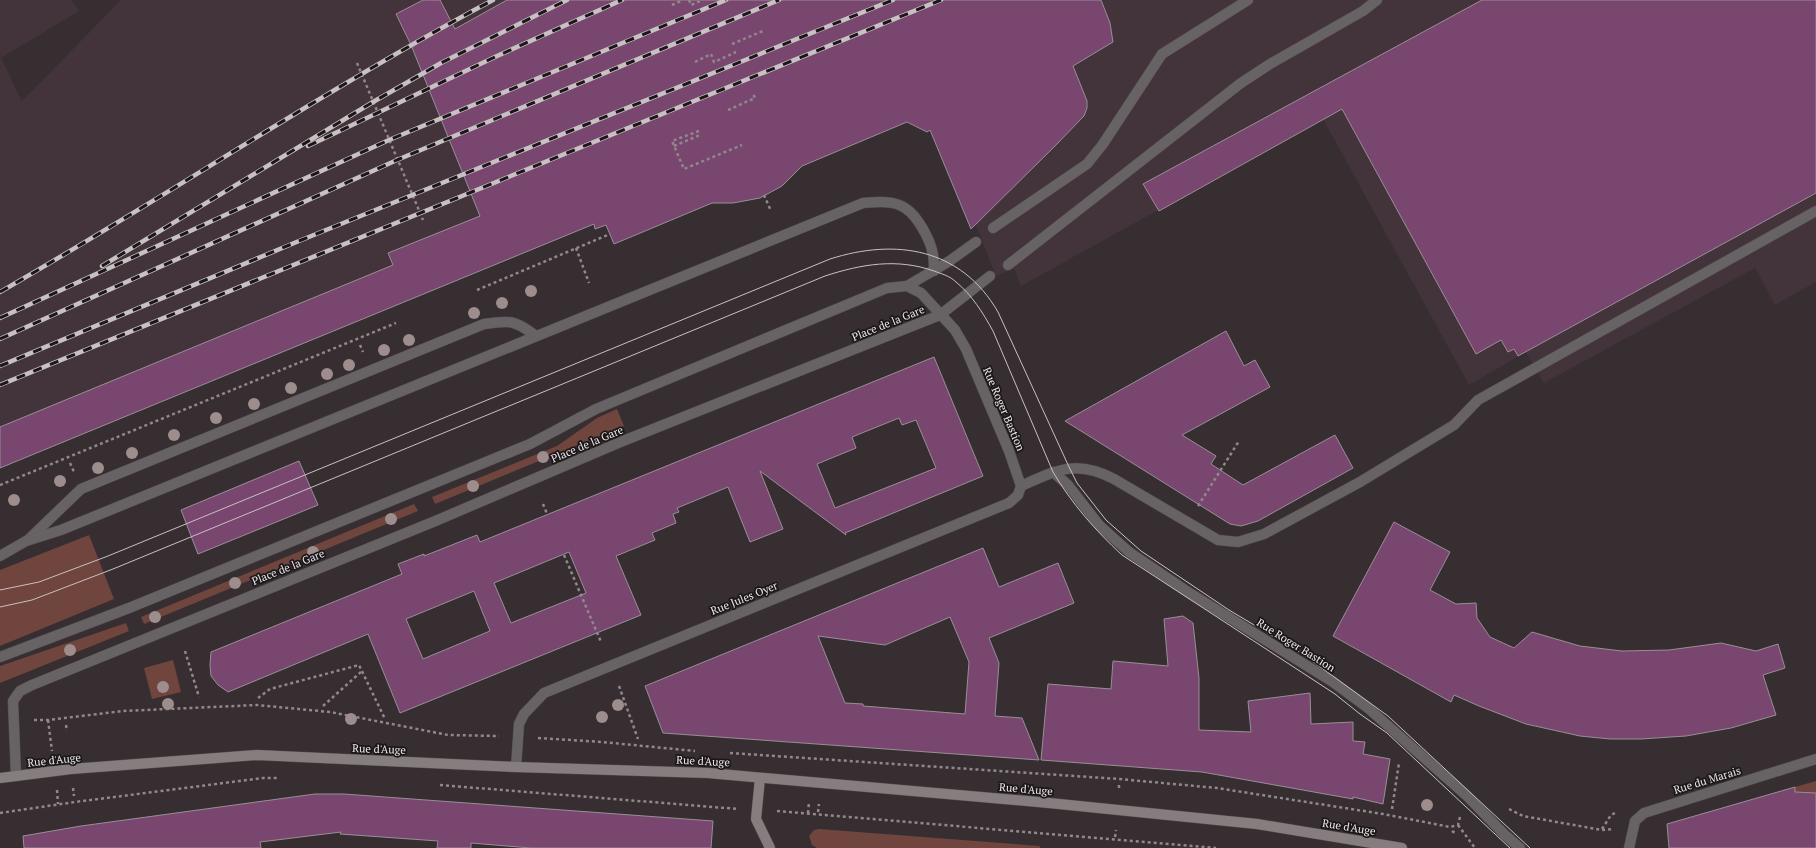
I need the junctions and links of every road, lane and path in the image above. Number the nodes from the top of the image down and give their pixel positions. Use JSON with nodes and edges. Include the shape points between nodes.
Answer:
{"nodes":[{"id":1,"x":683,"y":0,"type":"edge"},
{"id":2,"x":689,"y":0,"type":"edge"},
{"id":3,"x":703,"y":0,"type":"edge"},
{"id":4,"x":1248,"y":0,"type":"edge"},
{"id":5,"x":1377,"y":0,"type":"edge"},
{"id":6,"x":672,"y":5,"type":"dead end"},
{"id":7,"x":763,"y":31,"type":"dead end"},
{"id":8,"x":732,"y":44,"type":"dead end"},
{"id":9,"x":736,"y":52,"type":"dead end"},
{"id":10,"x":695,"y":62,"type":"dead end"},
{"id":11,"x":357,"y":63,"type":"dead end"},
{"id":12,"x":753,"y":94,"type":"dead end"},
{"id":13,"x":728,"y":110,"type":"dead end"},
{"id":14,"x":699,"y":131,"type":"dead end"},
{"id":15,"x":700,"y":135,"type":"dead end"},
{"id":16,"x":742,"y":145,"type":"dead end"},
{"id":17,"x":674,"y":146,"type":"junction"},
{"id":18,"x":764,"y":195,"type":"dead end"},
{"id":19,"x":771,"y":211,"type":"dead end"},
{"id":20,"x":1816,"y":211,"type":"edge"},
{"id":21,"x":423,"y":220,"type":"dead end"},
{"id":22,"x":993,"y":228,"type":"dead end"},
{"id":23,"x":610,"y":234,"type":"dead end"},
{"id":24,"x":976,"y":242,"type":"dead end"},
{"id":25,"x":576,"y":248,"type":"junction"},
{"id":26,"x":1008,"y":265,"type":"dead end"},
{"id":27,"x":934,"y":271,"type":"junction"},
{"id":28,"x":990,"y":276,"type":"dead end"},
{"id":29,"x":590,"y":283,"type":"dead end"},
{"id":30,"x":907,"y":286,"type":"junction"},
{"id":31,"x":477,"y":290,"type":"dead end"},
{"id":32,"x":940,"y":315,"type":"junction"},
{"id":33,"x":396,"y":323,"type":"dead end"},
{"id":34,"x":536,"y":336,"type":"junction"},
{"id":35,"x":1239,"y":441,"type":"dead end"},
{"id":36,"x":1053,"y":472,"type":"junction"},
{"id":37,"x":0,"y":485,"type":"edge"},
{"id":38,"x":1021,"y":486,"type":"junction"},
{"id":39,"x":543,"y":504,"type":"dead end"},
{"id":40,"x":1197,"y":508,"type":"dead end"},
{"id":41,"x":547,"y":514,"type":"dead end"},
{"id":42,"x":26,"y":542,"type":"junction"},
{"id":43,"x":564,"y":555,"type":"dead end"},
{"id":44,"x":0,"y":556,"type":"edge"},
{"id":45,"x":601,"y":642,"type":"dead end"},
{"id":46,"x":185,"y":651,"type":"dead end"},
{"id":47,"x":0,"y":657,"type":"edge"},
{"id":48,"x":362,"y":671,"type":"junction"},
{"id":49,"x":619,"y":686,"type":"dead end"},
{"id":50,"x":199,"y":697,"type":"dead end"},
{"id":51,"x":258,"y":698,"type":"dead end"},
{"id":52,"x":323,"y":706,"type":"dead end"},
{"id":53,"x":385,"y":719,"type":"dead end"},
{"id":54,"x":36,"y":720,"type":"dead end"},
{"id":55,"x":66,"y":725,"type":"dead end"},
{"id":56,"x":67,"y":731,"type":"dead end"},
{"id":57,"x":517,"y":736,"type":"junction"},
{"id":58,"x":638,"y":739,"type":"dead end"},
{"id":59,"x":701,"y":751,"type":"dead end"},
{"id":60,"x":725,"y":753,"type":"dead end"},
{"id":61,"x":1816,"y":759,"type":"edge"},
{"id":62,"x":1399,"y":760,"type":"dead end"},
{"id":63,"x":516,"y":767,"type":"junction"},
{"id":64,"x":16,"y":776,"type":"junction"},
{"id":65,"x":0,"y":778,"type":"edge"},
{"id":66,"x":286,"y":778,"type":"dead end"},
{"id":67,"x":760,"y":778,"type":"junction"},
{"id":68,"x":1119,"y":782,"type":"dead end"},
{"id":69,"x":434,"y":785,"type":"dead end"},
{"id":70,"x":1119,"y":788,"type":"dead end"},
{"id":71,"x":1472,"y":802,"type":"junction"},
{"id":72,"x":819,"y":804,"type":"dead end"},
{"id":73,"x":1505,"y":807,"type":"dead end"},
{"id":74,"x":1392,"y":809,"type":"dead end"},
{"id":75,"x":757,"y":810,"type":"junction"},
{"id":76,"x":818,"y":812,"type":"dead end"},
{"id":77,"x":0,"y":813,"type":"edge"},
{"id":78,"x":1458,"y":825,"type":"junction"},
{"id":79,"x":1116,"y":830,"type":"dead end"},
{"id":80,"x":1602,"y":830,"type":"dead end"},
{"id":81,"x":1115,"y":837,"type":"dead end"},
{"id":82,"x":770,"y":848,"type":"edge"},
{"id":83,"x":1216,"y":848,"type":"edge"},
{"id":84,"x":1402,"y":848,"type":"edge"},
{"id":85,"x":1474,"y":848,"type":"edge"},
{"id":86,"x":1520,"y":848,"type":"edge"},
{"id":87,"x":1629,"y":848,"type":"edge"}],
"edges":[{"from":1,"to":6,"type":"path"},
{"from":2,"to":3,"type":"path","via":[[691,5]]},
{"from":4,"to":22,"type":"street","via":[[1162,54],[1087,164]]},
{"from":5,"to":26,"type":"street","via":[[1241,82]]},
{"from":7,"to":8,"type":"path"},
{"from":9,"to":10,"type":"path","via":[[714,62],[711,54]]},
{"from":11,"to":21,"type":"path"},
{"from":12,"to":13,"type":"path","via":[[755,98]]},
{"from":14,"to":17,"type":"path","via":[[672,141]]},
{"from":15,"to":17,"type":"path"},
{"from":16,"to":17,"type":"path","via":[[684,169]]},
{"from":18,"to":19,"type":"path"},
{"from":20,"to":36,"type":"street","via":[[1478,400],[1454,425],[1360,482],[1264,534],[1238,542],[1218,540],[1100,472],[1069,468]]},
{"from":23,"to":25,"type":"path"},
{"from":24,"to":27,"type":"street"},
{"from":25,"to":29,"type":"path"},
{"from":25,"to":31,"type":"path"},
{"from":27,"to":30,"type":"street"},
{"from":27,"to":34,"type":"street","via":[[934,256],[926,236],[920,223],[905,208],[892,203],[863,203]]},
{"from":28,"to":32,"type":"street"},
{"from":30,"to":32,"type":"street","name":"Place de la Gare","via":[[921,293]]},
{"from":30,"to":47,"type":"street","name":"Place de la Gare","via":[[887,288],[596,409],[530,444],[129,608]]},
{"from":32,"to":38,"type":"street","name":"Rue Roger Bastion","via":[[955,330],[966,350]]},
{"from":32,"to":64,"type":"street","name":"Place de la Gare","via":[[623,441],[32,685],[20,691],[13,701]]},
{"from":33,"to":37,"type":"path"},
{"from":34,"to":42,"type":"street"},
{"from":34,"to":42,"type":"street","via":[[514,322],[484,324],[81,489]]},
{"from":35,"to":40,"type":"path"},
{"from":36,"to":38,"type":"street"},
{"from":36,"to":71,"type":"street","name":"Rue Roger Bastion","via":[[1068,485],[1099,525],[1129,552],[1368,708]]},
{"from":38,"to":57,"type":"street","name":"Rue Jules Oyer","via":[[1018,496],[1009,503],[544,693],[524,714]]},
{"from":39,"to":41,"type":"path"},
{"from":42,"to":44,"type":"street"},
{"from":43,"to":45,"type":"path"},
{"from":46,"to":50,"type":"path"},
{"from":48,"to":51,"type":"path","via":[[360,665],[270,689]]},
{"from":48,"to":52,"type":"path"},
{"from":48,"to":53,"type":"path"},
{"from":49,"to":58,"type":"path"},
{"from":54,"to":57,"type":"path","via":[[123,711],[257,705],[330,712],[448,735]]},
{"from":55,"to":56,"type":"path"},
{"from":57,"to":59,"type":"path"},
{"from":57,"to":63,"type":"street","name":"Rue Jules Oyer"},
{"from":60,"to":78,"type":"path","via":[[1119,779],[1217,788],[1450,827]]},
{"from":61,"to":87,"type":"street","name":"Rue du Marais","via":[[1644,813],[1635,821]]},
{"from":62,"to":74,"type":"path"},
{"from":63,"to":64,"type":"main road","name":"Rue d'Auge","via":[[257,755],[71,769]]},
{"from":63,"to":67,"type":"main road","name":"Rue d'Auge","via":[[708,773]]},
{"from":64,"to":65,"type":"main road","name":"Rue d'Auge"},
{"from":66,"to":77,"type":"path","via":[[262,778]]},
{"from":67,"to":75,"type":"main road"},
{"from":67,"to":84,"type":"main road","name":"Rue d'Auge","via":[[1258,824]]},
{"from":68,"to":70,"type":"path"},
{"from":69,"to":75,"type":"path"},
{"from":71,"to":78,"type":"path","via":[[1460,816]]},
{"from":71,"to":86,"type":"street","name":"Rue Roger Bastion"},
{"from":72,"to":76,"type":"path"},
{"from":73,"to":80,"type":"path","via":[[1523,816]]},
{"from":75,"to":82,"type":"main road","via":[[758,826]]},
{"from":75,"to":83,"type":"path"},
{"from":78,"to":85,"type":"path"},
{"from":79,"to":81,"type":"path"}]}
